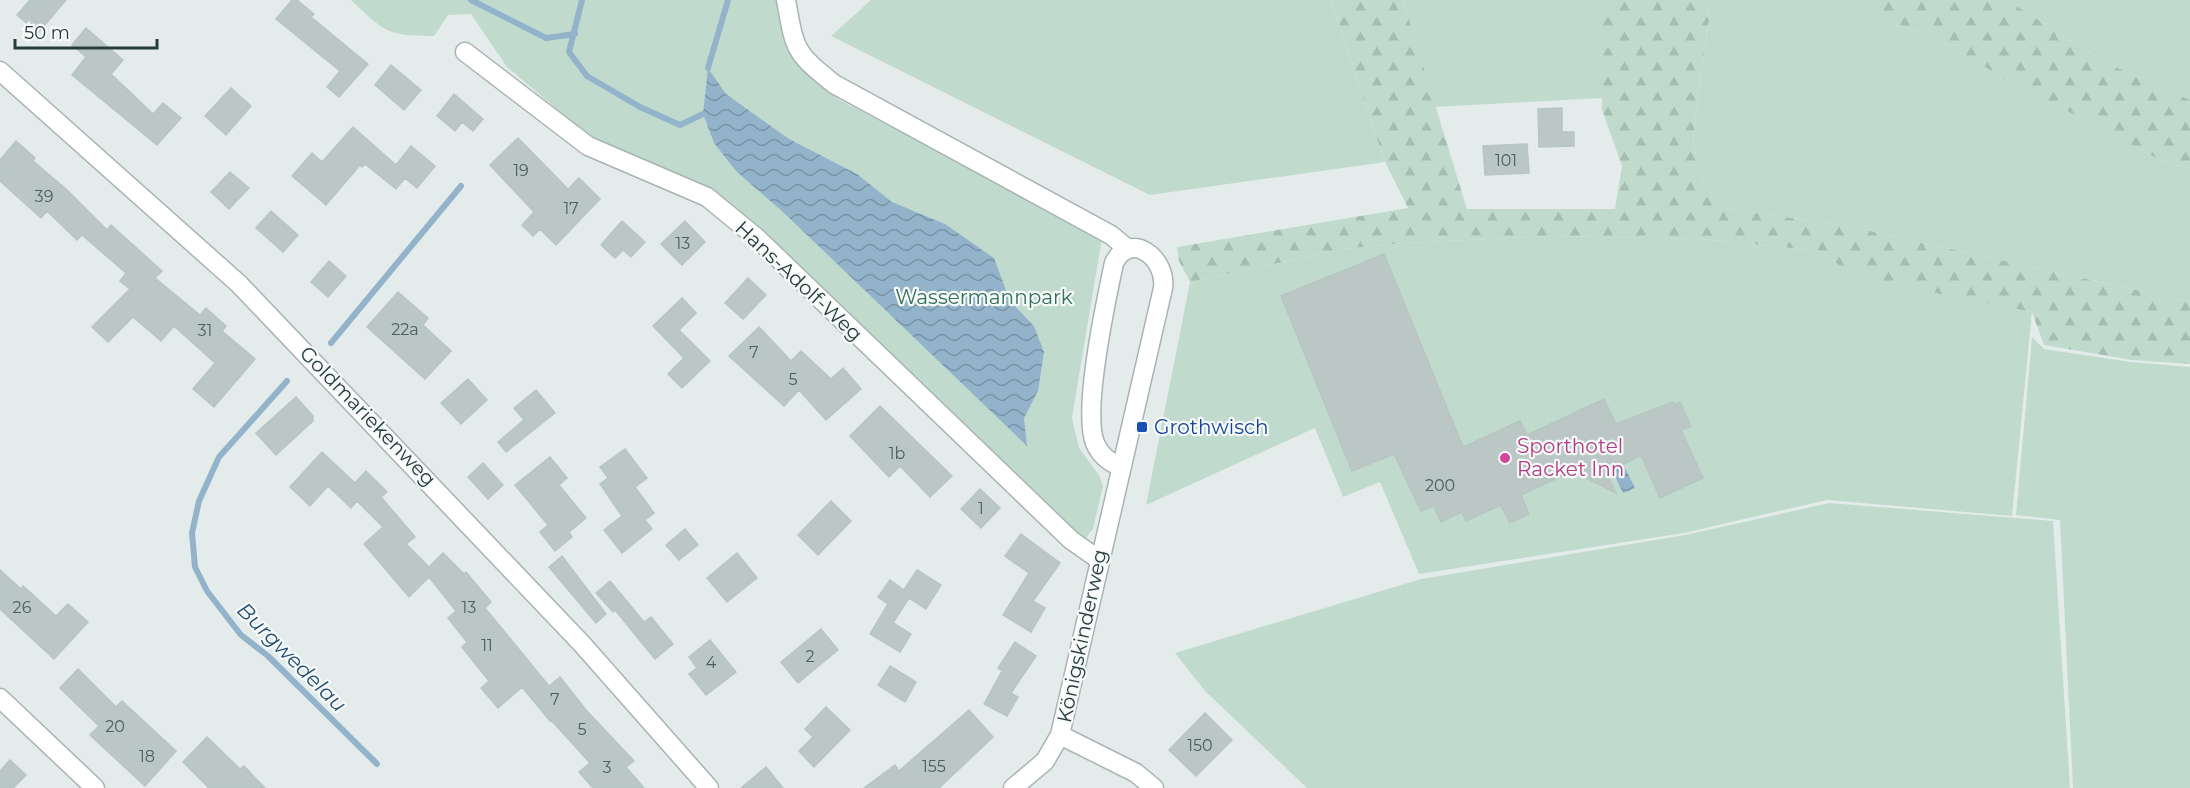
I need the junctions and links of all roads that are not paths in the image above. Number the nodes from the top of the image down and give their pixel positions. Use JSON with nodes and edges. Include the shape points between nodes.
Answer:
{"nodes":[{"id":1,"x":786,"y":0,"type":"edge"},
{"id":2,"x":465,"y":52,"type":"dead end"},
{"id":3,"x":0,"y":71,"type":"edge"},
{"id":4,"x":1128,"y":249,"type":"junction"},
{"id":5,"x":1122,"y":467,"type":"junction"},
{"id":6,"x":1098,"y":560,"type":"junction"},
{"id":7,"x":0,"y":698,"type":"edge"},
{"id":8,"x":1060,"y":735,"type":"junction"},
{"id":9,"x":95,"y":788,"type":"edge"},
{"id":10,"x":709,"y":788,"type":"edge"},
{"id":11,"x":1012,"y":788,"type":"edge"},
{"id":12,"x":1154,"y":788,"type":"edge"}],
"edges":[{"from":1,"to":4,"type":"street","via":[[794,44],[805,61],[834,84],[1111,235]]},
{"from":2,"to":6,"type":"street","name":"Hans-Adolf-Weg","via":[[588,146],[707,197],[757,238],[1071,540]]},
{"from":3,"to":10,"type":"street","name":"Goldmariekenweg","via":[[270,315],[582,644]]},
{"from":4,"to":5,"type":"street","via":[[1114,263],[1096,355],[1092,416],[1092,431],[1101,454]]},
{"from":4,"to":5,"type":"street","name":"Königskinderweg","via":[[1139,249],[1155,258],[1164,280]]},
{"from":5,"to":6,"type":"street","name":"Königskinderweg"},
{"from":6,"to":8,"type":"street","name":"Königskinderweg"},
{"from":7,"to":9,"type":"street"},
{"from":8,"to":11,"type":"street","name":"Königskinderweg","via":[[1046,761]]},
{"from":8,"to":12,"type":"street","via":[[1136,772]]}]}
